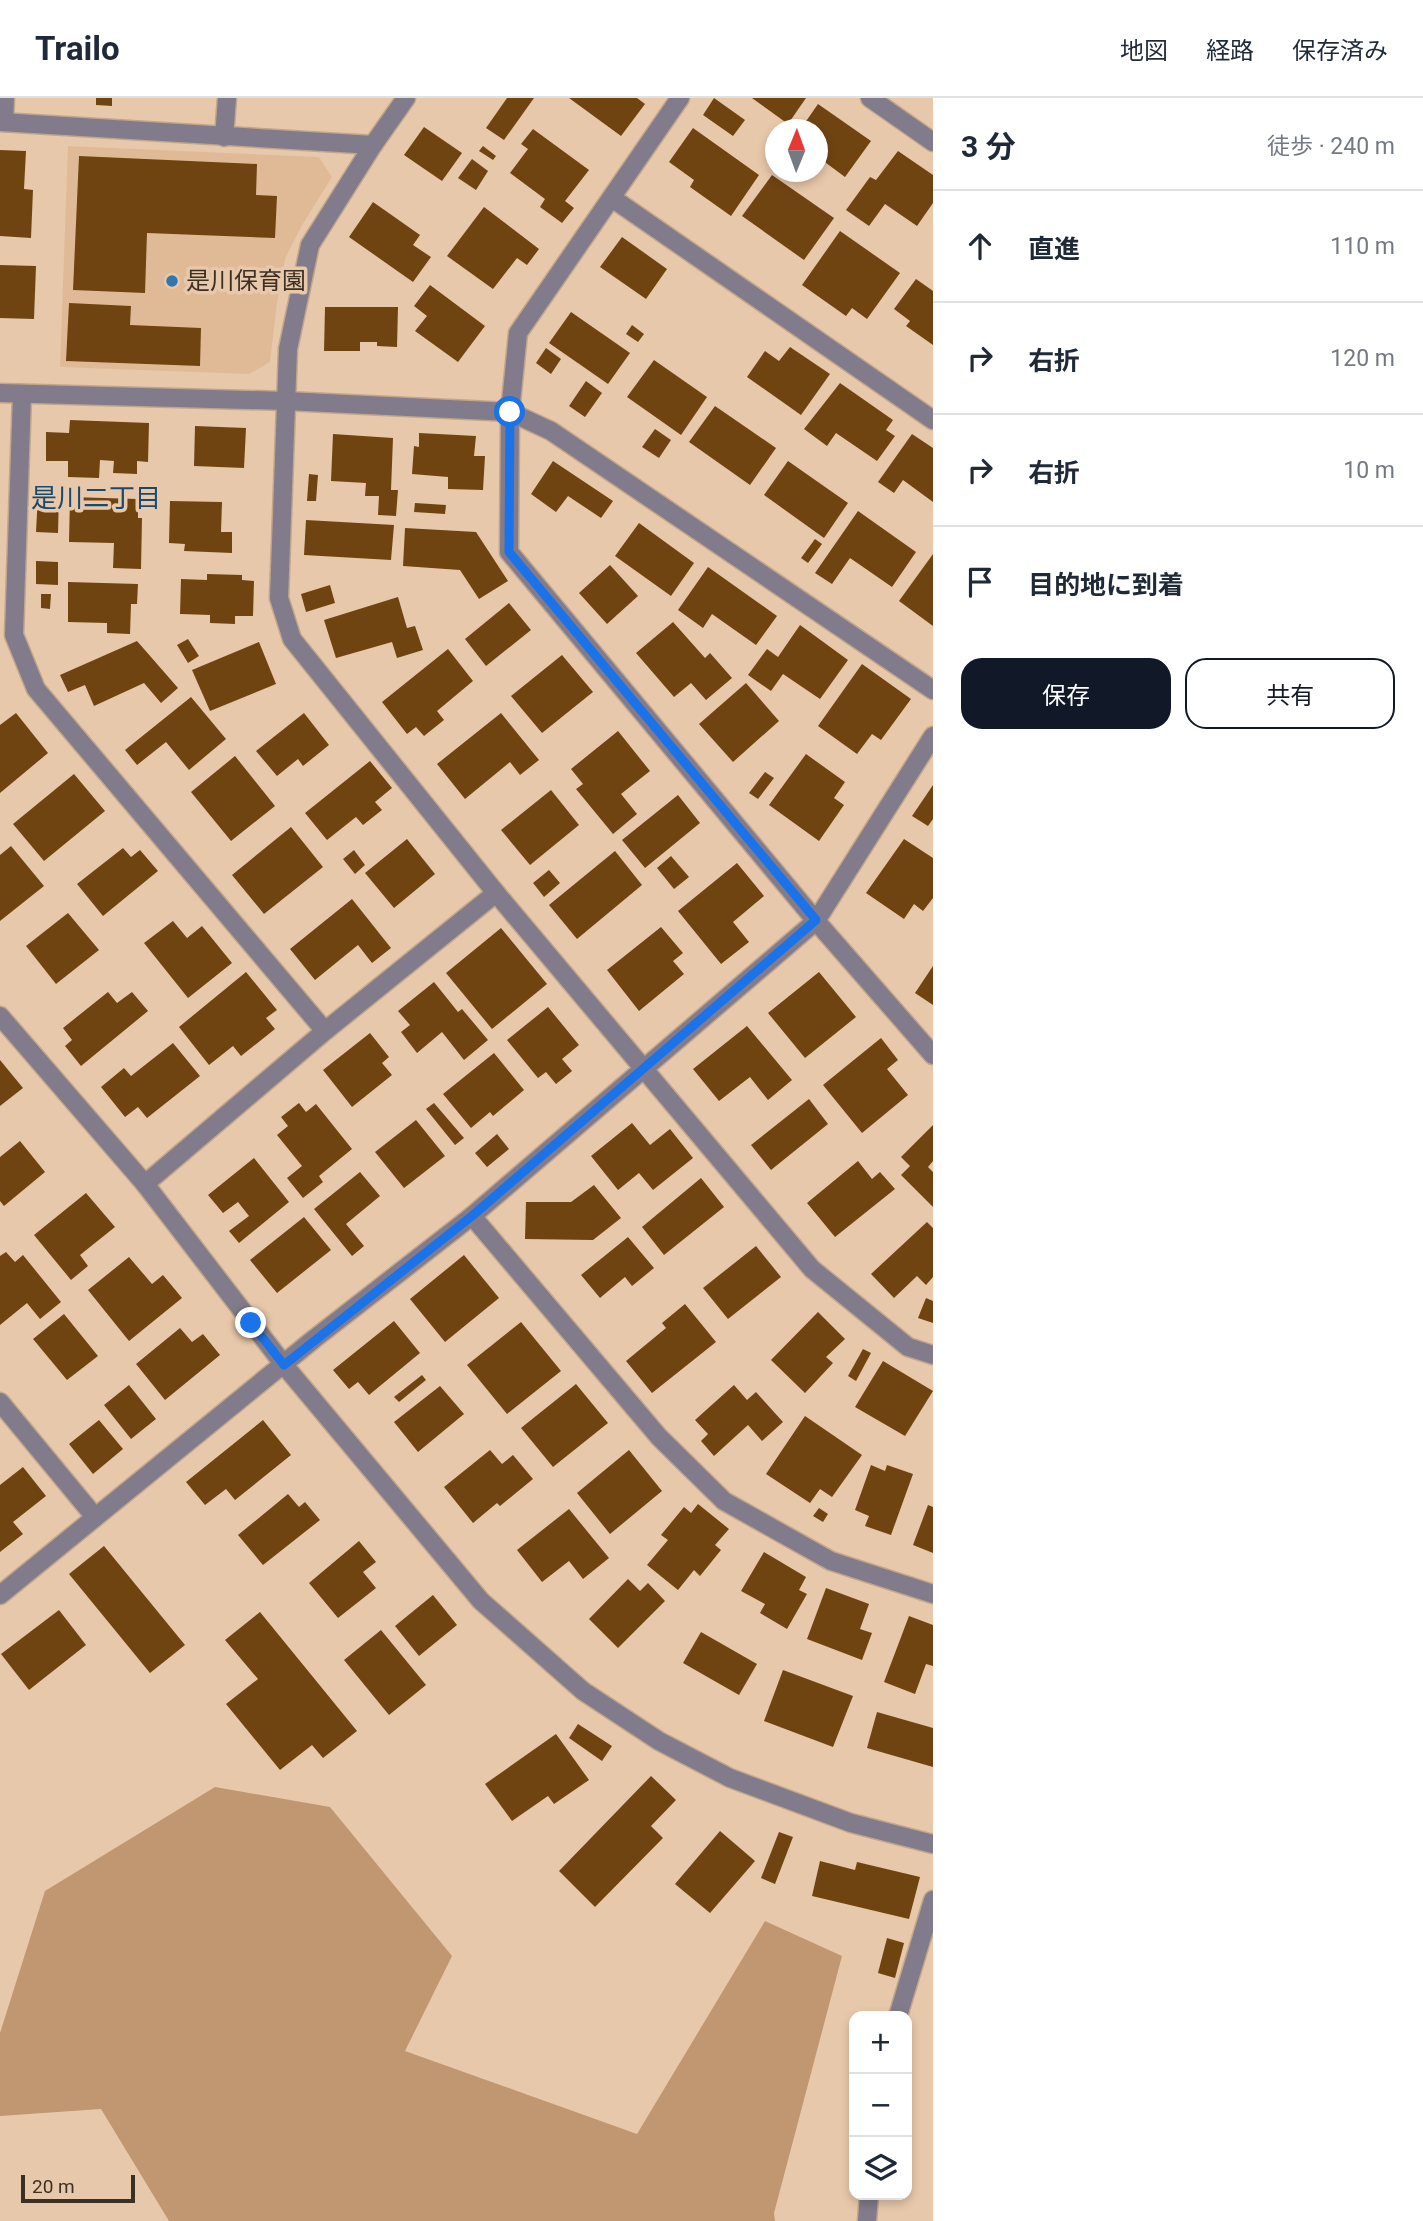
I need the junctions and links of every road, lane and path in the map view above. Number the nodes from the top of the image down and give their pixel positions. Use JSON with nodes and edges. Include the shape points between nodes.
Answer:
{"nodes":[{"id":1,"x":5,"y":98,"type":"edge"},
{"id":2,"x":228,"y":98,"type":"edge"},
{"id":3,"x":406,"y":98,"type":"edge"},
{"id":4,"x":680,"y":98,"type":"edge"},
{"id":5,"x":870,"y":98,"type":"edge"},
{"id":6,"x":2,"y":122,"type":"edge"},
{"id":7,"x":224,"y":137,"type":"junction"},
{"id":8,"x":933,"y":142,"type":"edge"},
{"id":9,"x":373,"y":145,"type":"junction"},
{"id":10,"x":612,"y":198,"type":"junction"},
{"id":11,"x":0,"y":393,"type":"edge"},
{"id":12,"x":22,"y":394,"type":"junction"},
{"id":13,"x":286,"y":401,"type":"junction"},
{"id":14,"x":510,"y":412,"type":"junction"},
{"id":15,"x":933,"y":420,"type":"edge"},
{"id":16,"x":933,"y":690,"type":"edge"},
{"id":17,"x":933,"y":736,"type":"edge"},
{"id":18,"x":496,"y":893,"type":"junction"},
{"id":19,"x":816,"y":920,"type":"junction"},
{"id":20,"x":0,"y":1016,"type":"edge"},
{"id":21,"x":326,"y":1031,"type":"junction"},
{"id":22,"x":933,"y":1055,"type":"edge"},
{"id":23,"x":645,"y":1068,"type":"junction"},
{"id":24,"x":145,"y":1184,"type":"junction"},
{"id":25,"x":472,"y":1216,"type":"junction"},
{"id":26,"x":933,"y":1355,"type":"edge"},
{"id":27,"x":284,"y":1365,"type":"junction"},
{"id":28,"x":0,"y":1402,"type":"edge"},
{"id":29,"x":95,"y":1517,"type":"junction"},
{"id":30,"x":933,"y":1594,"type":"edge"},
{"id":31,"x":0,"y":1595,"type":"edge"},
{"id":32,"x":933,"y":1844,"type":"edge"},
{"id":33,"x":933,"y":1900,"type":"edge"},
{"id":34,"x":900,"y":2011,"type":"edge"},
{"id":35,"x":869,"y":2200,"type":"edge"},
{"id":36,"x":867,"y":2221,"type":"edge"}],
"edges":[{"from":1,"to":6,"type":"street"},
{"from":2,"to":7,"type":"street"},
{"from":3,"to":9,"type":"street"},
{"from":4,"to":10,"type":"street"},
{"from":5,"to":8,"type":"street"},
{"from":6,"to":7,"type":"street"},
{"from":7,"to":9,"type":"street"},
{"from":9,"to":13,"type":"street","via":[[310,245],[288,349]]},
{"from":10,"to":14,"type":"street","via":[[518,333]]},
{"from":10,"to":15,"type":"street"},
{"from":11,"to":12,"type":"street"},
{"from":12,"to":13,"type":"street"},
{"from":12,"to":21,"type":"street","via":[[15,635],[36,689]]},
{"from":13,"to":14,"type":"street"},
{"from":13,"to":18,"type":"street","via":[[279,598],[292,639]]},
{"from":14,"to":16,"type":"street","via":[[551,431]]},
{"from":14,"to":19,"type":"street","via":[[509,552]]},
{"from":17,"to":19,"type":"street"},
{"from":18,"to":21,"type":"street"},
{"from":18,"to":23,"type":"street"},
{"from":19,"to":22,"type":"street"},
{"from":19,"to":23,"type":"street"},
{"from":20,"to":24,"type":"street"},
{"from":21,"to":24,"type":"street"},
{"from":23,"to":25,"type":"street"},
{"from":23,"to":26,"type":"street","via":[[813,1269],[908,1347]]},
{"from":24,"to":27,"type":"street"},
{"from":25,"to":27,"type":"street"},
{"from":25,"to":30,"type":"street","via":[[659,1437],[724,1500],[831,1562]]},
{"from":27,"to":29,"type":"street"},
{"from":27,"to":32,"type":"street","via":[[481,1601],[583,1691],[659,1741],[730,1778],[851,1823]]},
{"from":28,"to":29,"type":"street"},
{"from":29,"to":31,"type":"street"},
{"from":33,"to":34,"type":"street"},
{"from":35,"to":36,"type":"street"}]}
